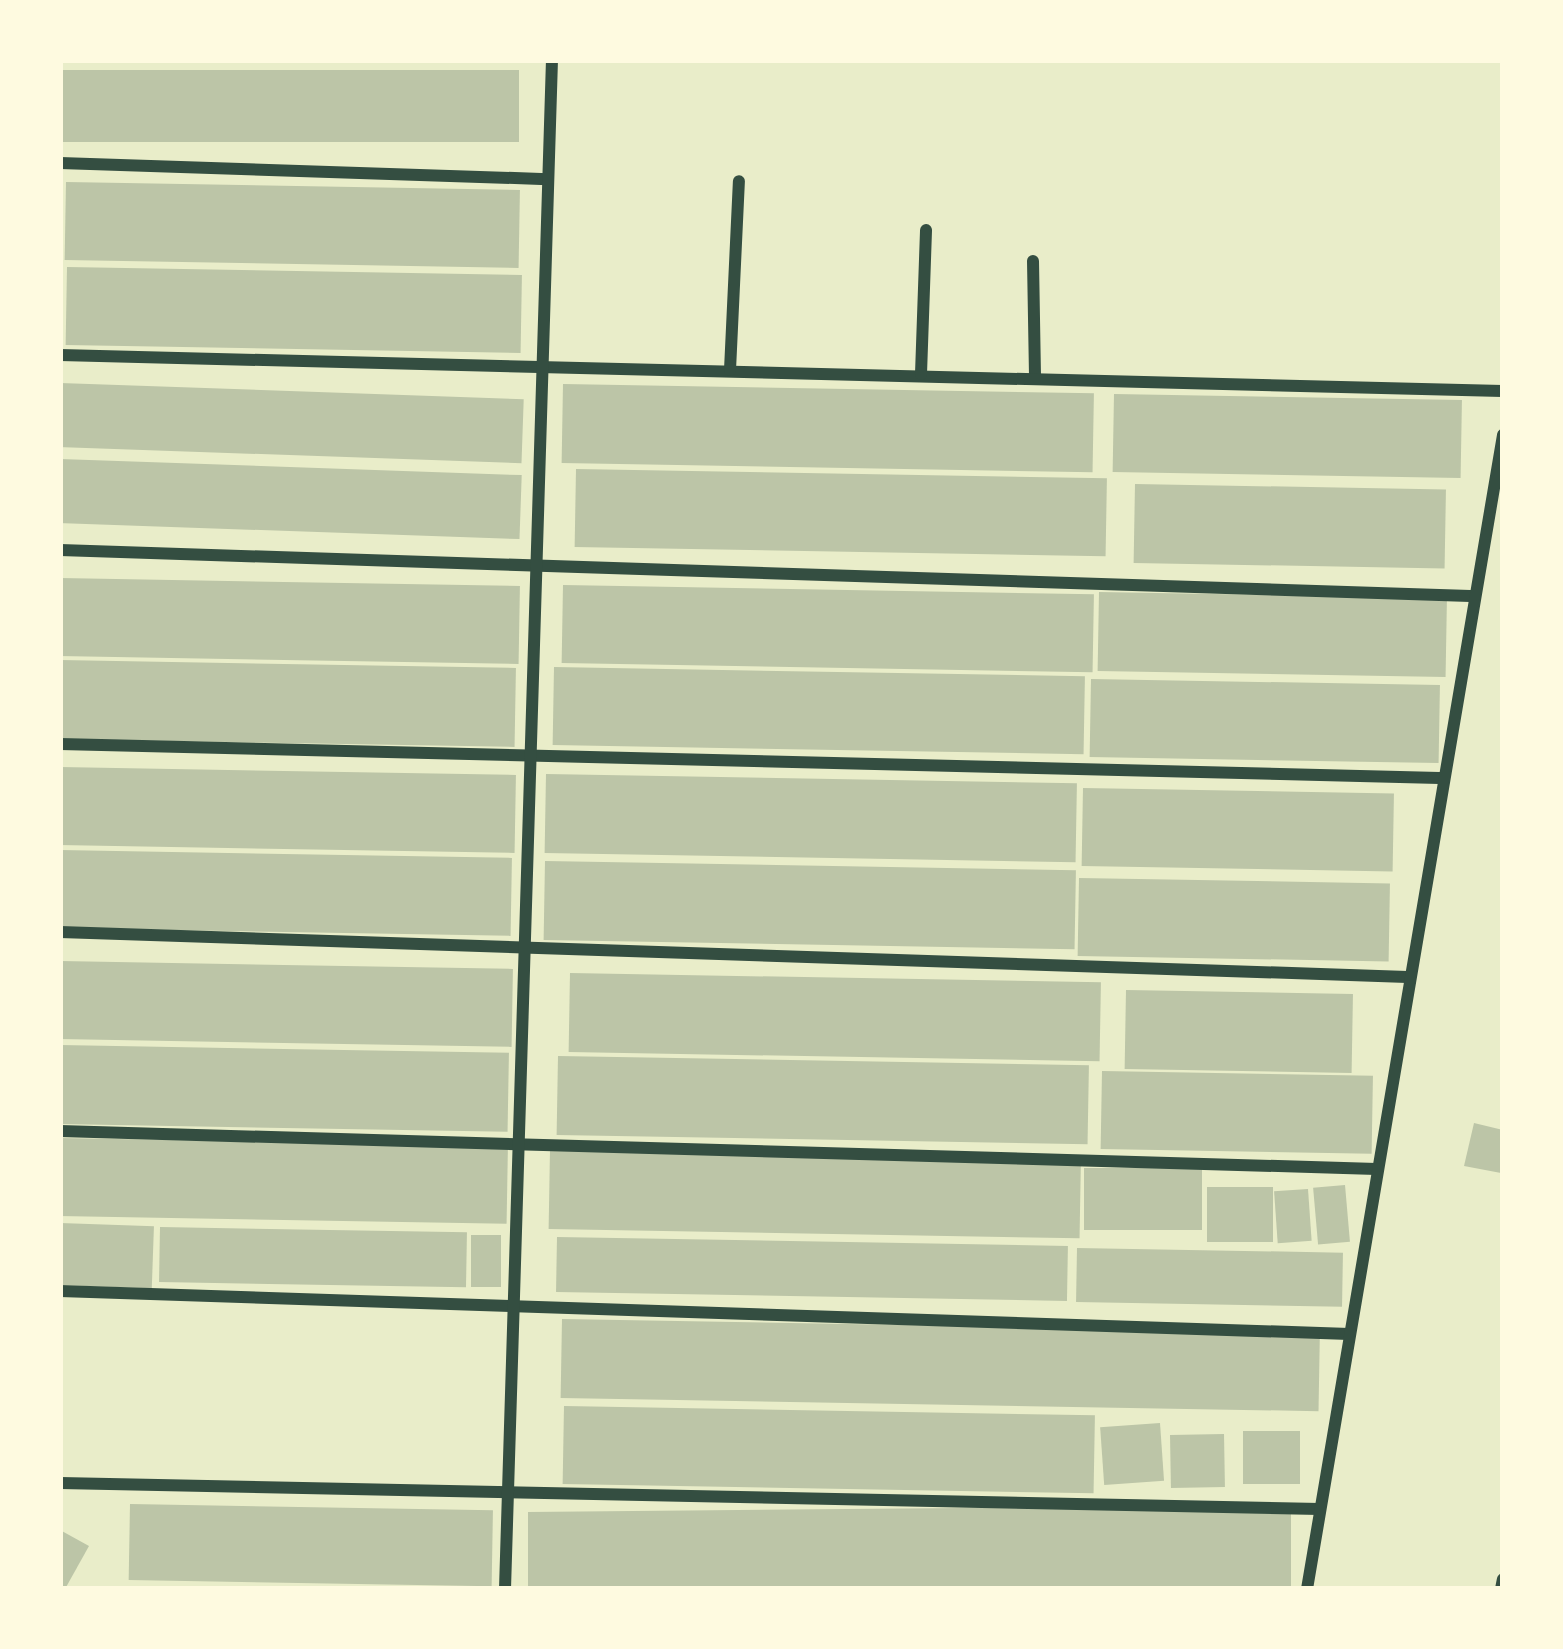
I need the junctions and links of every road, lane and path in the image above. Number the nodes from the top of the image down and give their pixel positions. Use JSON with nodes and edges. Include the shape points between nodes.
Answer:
{"nodes":[{"id":1,"x":552,"y":60,"type":"edge"},
{"id":2,"x":60,"y":163,"type":"edge"},
{"id":3,"x":548,"y":179,"type":"junction"},
{"id":4,"x":740,"y":181,"type":"dead end"},
{"id":5,"x":926,"y":230,"type":"dead end"},
{"id":6,"x":1033,"y":261,"type":"dead end"},
{"id":7,"x":60,"y":356,"type":"edge"},
{"id":8,"x":542,"y":366,"type":"junction"},
{"id":9,"x":730,"y":370,"type":"junction"},
{"id":10,"x":921,"y":374,"type":"junction"},
{"id":11,"x":1035,"y":377,"type":"junction"},
{"id":12,"x":1503,"y":391,"type":"edge"},
{"id":13,"x":1503,"y":435,"type":"edge"},
{"id":14,"x":60,"y":550,"type":"edge"},
{"id":15,"x":536,"y":566,"type":"junction"},
{"id":16,"x":1470,"y":596,"type":"junction"},
{"id":17,"x":60,"y":744,"type":"edge"},
{"id":18,"x":530,"y":757,"type":"junction"},
{"id":19,"x":1440,"y":778,"type":"junction"},
{"id":20,"x":60,"y":932,"type":"edge"},
{"id":21,"x":524,"y":948,"type":"junction"},
{"id":22,"x":1407,"y":977,"type":"junction"},
{"id":23,"x":60,"y":1131,"type":"edge"},
{"id":24,"x":518,"y":1144,"type":"junction"},
{"id":25,"x":1376,"y":1169,"type":"junction"},
{"id":26,"x":60,"y":1291,"type":"edge"},
{"id":27,"x":514,"y":1305,"type":"junction"},
{"id":28,"x":1349,"y":1334,"type":"junction"},
{"id":29,"x":60,"y":1483,"type":"edge"},
{"id":30,"x":507,"y":1492,"type":"junction"},
{"id":31,"x":1320,"y":1509,"type":"junction"},
{"id":32,"x":1503,"y":1579,"type":"edge"},
{"id":33,"x":505,"y":1589,"type":"edge"},
{"id":34,"x":1307,"y":1589,"type":"edge"},
{"id":35,"x":1502,"y":1589,"type":"edge"}],
"edges":[{"from":1,"to":3,"type":"street"},
{"from":2,"to":3,"type":"street"},
{"from":3,"to":8,"type":"street"},
{"from":4,"to":9,"type":"street"},
{"from":5,"to":10,"type":"street"},
{"from":6,"to":11,"type":"street"},
{"from":7,"to":8,"type":"street"},
{"from":8,"to":9,"type":"street"},
{"from":8,"to":15,"type":"street"},
{"from":9,"to":10,"type":"street"},
{"from":10,"to":11,"type":"street"},
{"from":11,"to":12,"type":"street"},
{"from":13,"to":16,"type":"street"},
{"from":14,"to":15,"type":"street"},
{"from":15,"to":16,"type":"street"},
{"from":15,"to":18,"type":"street"},
{"from":16,"to":19,"type":"street"},
{"from":17,"to":18,"type":"street"},
{"from":18,"to":19,"type":"street"},
{"from":18,"to":21,"type":"street"},
{"from":19,"to":22,"type":"street"},
{"from":20,"to":21,"type":"street"},
{"from":21,"to":22,"type":"street"},
{"from":21,"to":24,"type":"street"},
{"from":22,"to":25,"type":"street"},
{"from":23,"to":24,"type":"street"},
{"from":24,"to":25,"type":"street"},
{"from":24,"to":27,"type":"street"},
{"from":25,"to":28,"type":"street"},
{"from":26,"to":27,"type":"street"},
{"from":27,"to":28,"type":"street"},
{"from":27,"to":30,"type":"street"},
{"from":28,"to":31,"type":"street"},
{"from":29,"to":30,"type":"street"},
{"from":30,"to":31,"type":"street"},
{"from":30,"to":33,"type":"street"},
{"from":31,"to":34,"type":"street"},
{"from":32,"to":35,"type":"street"}]}
